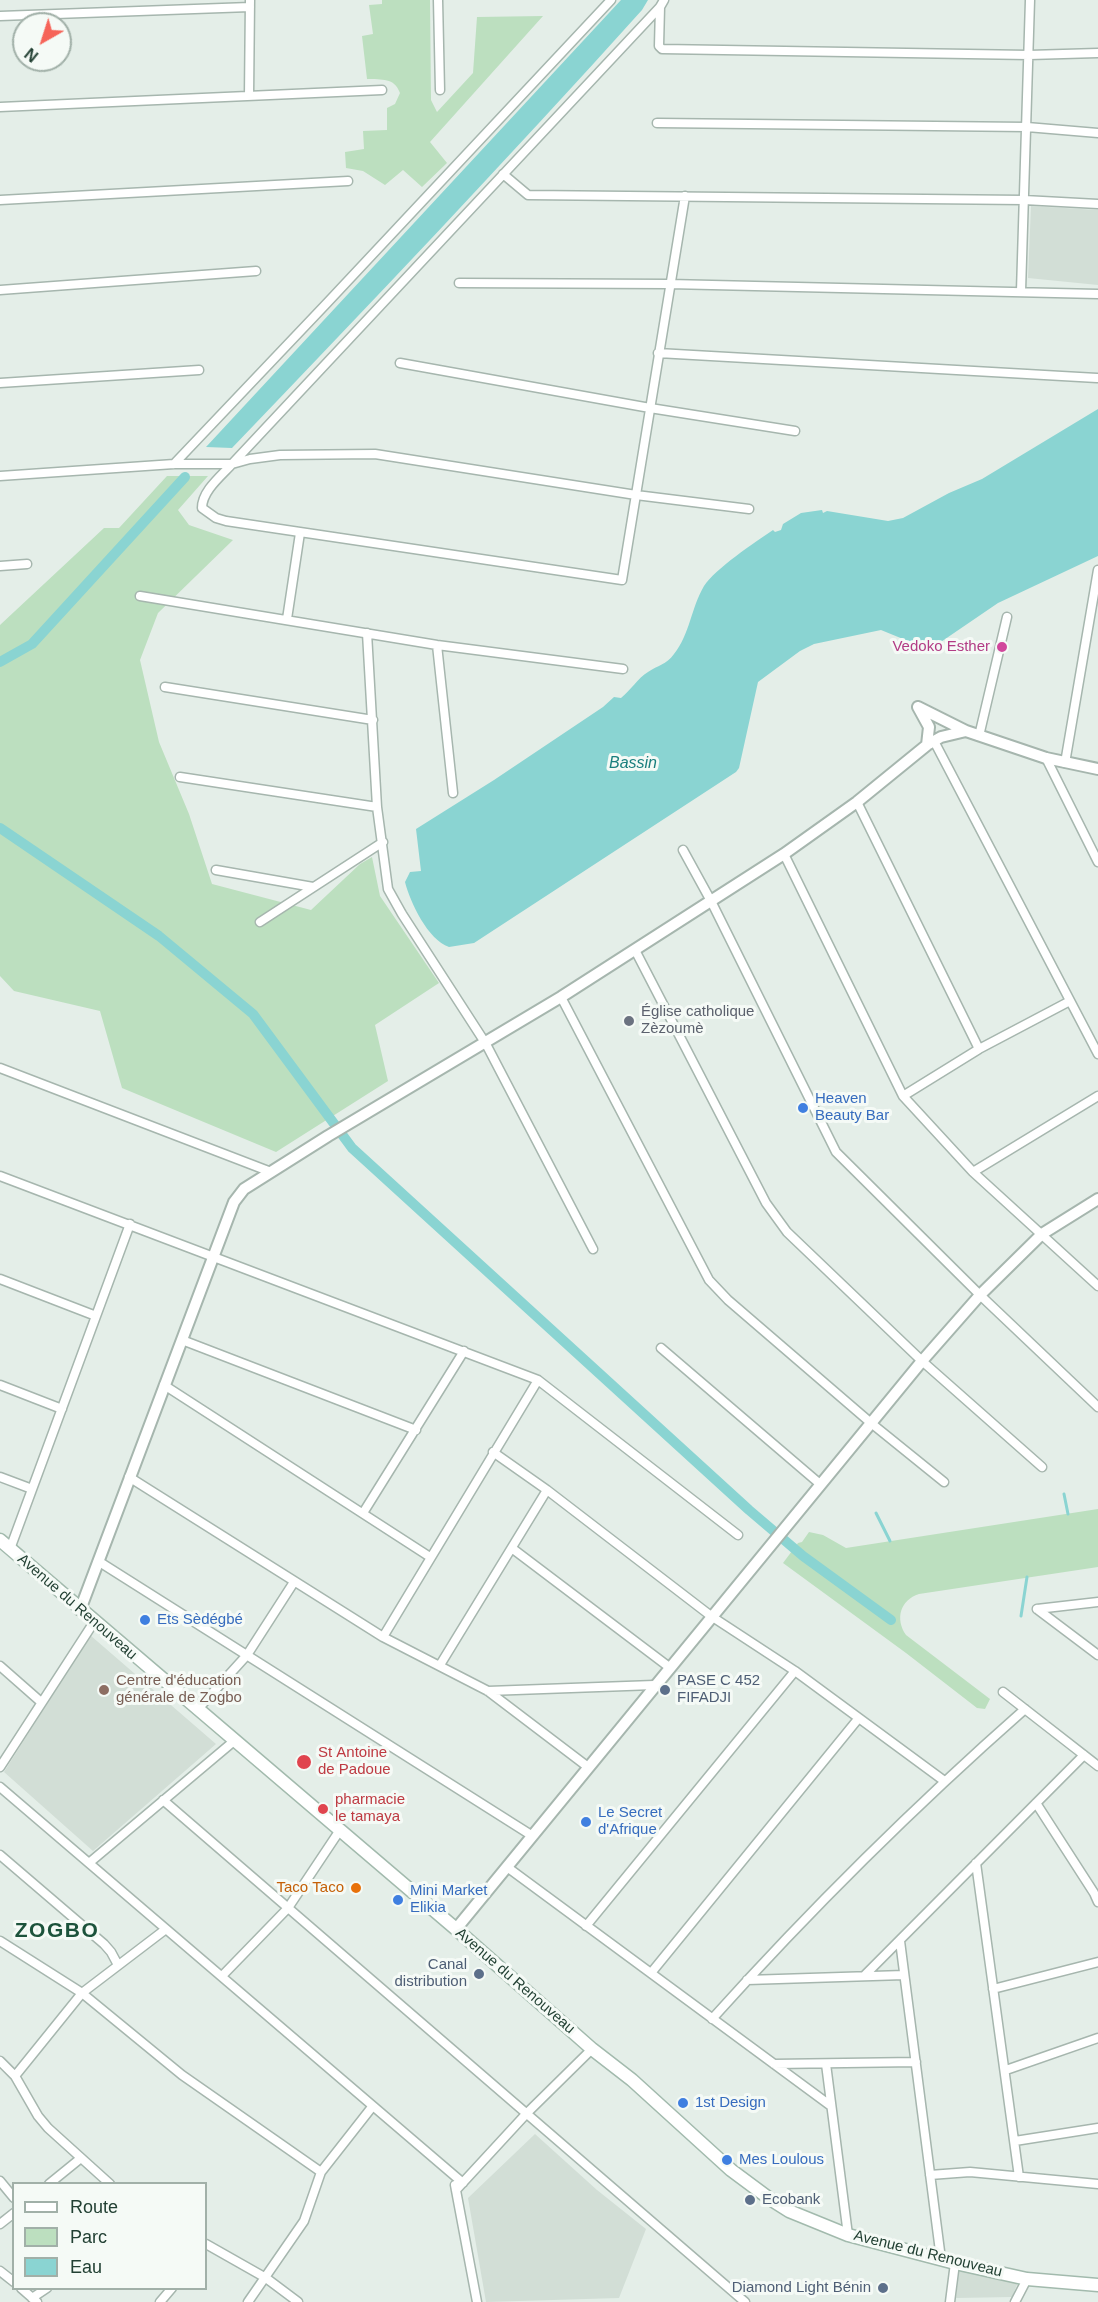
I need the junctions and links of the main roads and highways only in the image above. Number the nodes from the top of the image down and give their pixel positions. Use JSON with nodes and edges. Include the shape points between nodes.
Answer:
{"nodes":[{"id":1,"x":0,"y":1540,"type":"edge"},
{"id":2,"x":1098,"y":2285,"type":"edge"}],
"edges":[{"from":1,"to":2,"type":"main road","name":"Avenue du Renouveau","via":[[752,2186],[789,2211],[848,2235],[1028,2279]]}]}
